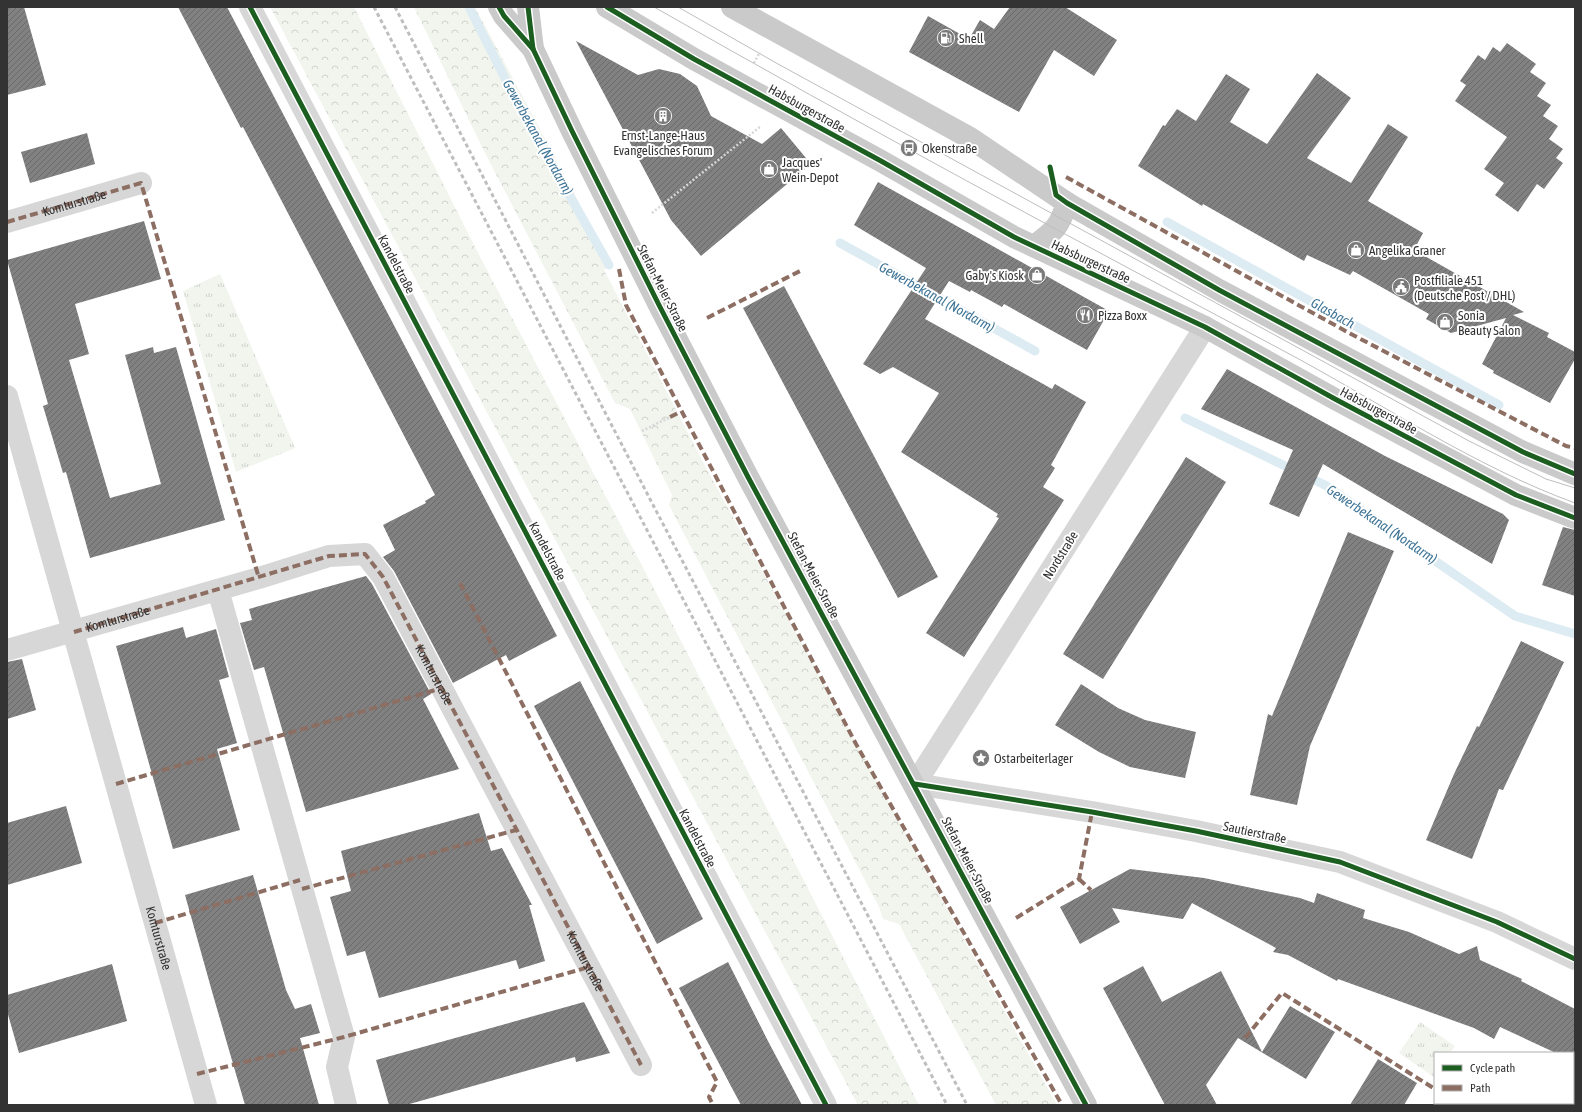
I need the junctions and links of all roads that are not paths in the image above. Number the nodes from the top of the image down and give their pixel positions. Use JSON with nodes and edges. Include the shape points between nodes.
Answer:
{"nodes":[{"id":1,"x":250,"y":7,"type":"edge"},
{"id":2,"x":499,"y":7,"type":"edge"},
{"id":3,"x":528,"y":7,"type":"edge"},
{"id":4,"x":732,"y":7,"type":"edge"},
{"id":5,"x":616,"y":10,"type":"edge"},
{"id":6,"x":533,"y":49,"type":"junction"},
{"id":7,"x":141,"y":183,"type":"dead end"},
{"id":8,"x":1067,"y":203,"type":"junction"},
{"id":9,"x":7,"y":222,"type":"edge"},
{"id":10,"x":1034,"y":246,"type":"junction"},
{"id":11,"x":1205,"y":327,"type":"junction"},
{"id":12,"x":7,"y":396,"type":"edge"},
{"id":13,"x":1575,"y":474,"type":"edge"},
{"id":14,"x":1575,"y":518,"type":"edge"},
{"id":15,"x":218,"y":590,"type":"junction"},
{"id":16,"x":74,"y":632,"type":"junction"},
{"id":17,"x":7,"y":650,"type":"edge"},
{"id":18,"x":915,"y":784,"type":"junction"},
{"id":19,"x":1575,"y":959,"type":"edge"},
{"id":20,"x":641,"y":1065,"type":"dead end"},
{"id":21,"x":206,"y":1105,"type":"edge"},
{"id":22,"x":346,"y":1105,"type":"edge"},
{"id":23,"x":826,"y":1105,"type":"edge"},
{"id":24,"x":1086,"y":1105,"type":"edge"}],
"edges":[{"from":1,"to":23,"type":"street","name":"Kandelstraße"},
{"from":2,"to":6,"type":"main road","name":"Stefan-Meier-Straße"},
{"from":3,"to":6,"type":"main road","name":"Stefan-Meier-Straße"},
{"from":4,"to":8,"type":"main road","via":[[970,138]]},
{"from":5,"to":10,"type":"main road","name":"Habsburgerstraße","via":[[742,85]]},
{"from":6,"to":18,"type":"main road","name":"Stefan-Meier-Straße","via":[[626,239],[741,463]]},
{"from":7,"to":9,"type":"street","name":"Komturstraße"},
{"from":8,"to":10,"type":"main road","via":[[1056,230]]},
{"from":8,"to":13,"type":"main road","via":[[1219,290],[1523,452]]},
{"from":10,"to":11,"type":"main road","name":"Habsburgerstraße"},
{"from":11,"to":14,"type":"main road","name":"Habsburgerstraße","via":[[1516,495]]},
{"from":11,"to":18,"type":"street","name":"Nordstraße"},
{"from":12,"to":16,"type":"street","name":"Komturstraße"},
{"from":15,"to":16,"type":"street","name":"Komturstraße"},
{"from":15,"to":20,"type":"street","name":"Komturstraße","via":[[329,556],[365,554],[384,577]]},
{"from":15,"to":22,"type":"street","via":[[344,1037],[337,1067]]},
{"from":16,"to":17,"type":"street"},
{"from":16,"to":21,"type":"street","name":"Komturstraße"},
{"from":18,"to":19,"type":"street","name":"Sautierstraße","via":[[1196,830],[1340,862],[1497,922]]},
{"from":18,"to":24,"type":"main road","name":"Stefan-Meier-Straße"}]}
